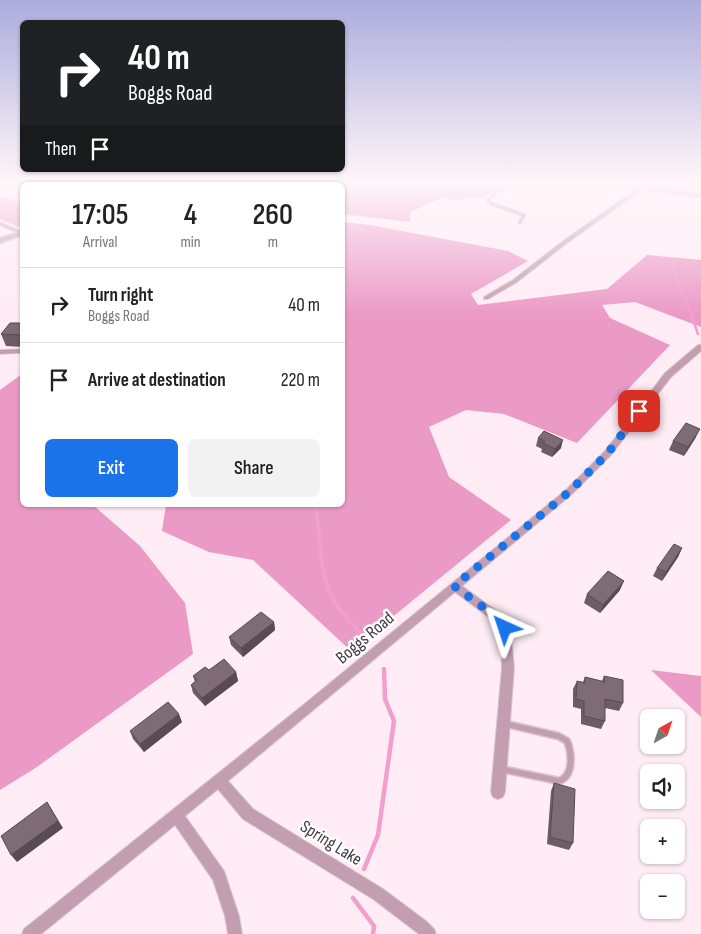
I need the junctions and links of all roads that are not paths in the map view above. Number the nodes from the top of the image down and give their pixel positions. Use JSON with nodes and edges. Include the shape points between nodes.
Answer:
{"nodes":[{"id":1,"x":586,"y":228,"type":"edge"},
{"id":2,"x":20,"y":234,"type":"edge"},
{"id":3,"x":0,"y":241,"type":"edge"},
{"id":4,"x":486,"y":298,"type":"dead end"},
{"id":5,"x":701,"y":347,"type":"edge"},
{"id":6,"x":20,"y":351,"type":"edge"},
{"id":7,"x":0,"y":352,"type":"edge"},
{"id":8,"x":454,"y":586,"type":"junction"},
{"id":9,"x":503,"y":724,"type":"junction"},
{"id":10,"x":500,"y":768,"type":"junction"},
{"id":11,"x":218,"y":780,"type":"junction"},
{"id":12,"x":498,"y":792,"type":"dead end"},
{"id":13,"x":176,"y":815,"type":"junction"},
{"id":14,"x":29,"y":934,"type":"edge"},
{"id":15,"x":235,"y":934,"type":"edge"},
{"id":16,"x":429,"y":934,"type":"edge"}],
"edges":[{"from":1,"to":4,"type":"street","via":[[515,281]]},
{"from":2,"to":3,"type":"street"},
{"from":5,"to":8,"type":"street","name":"Boggs Road","via":[[668,375],[608,453],[569,492]]},
{"from":6,"to":7,"type":"lane"},
{"from":8,"to":9,"type":"street","via":[[498,618],[505,628],[508,667]]},
{"from":8,"to":11,"type":"street","name":"Boggs Road"},
{"from":9,"to":10,"type":"street"},
{"from":9,"to":10,"type":"lane","via":[[558,736],[567,741],[570,749],[569,774],[559,781]]},
{"from":10,"to":12,"type":"street"},
{"from":11,"to":13,"type":"street","name":"Boggs Road"},
{"from":11,"to":16,"type":"street","name":"Spring Lake","via":[[248,814],[378,894]]},
{"from":13,"to":14,"type":"street","name":"Boggs Road"},
{"from":13,"to":15,"type":"street","via":[[219,876]]}]}
